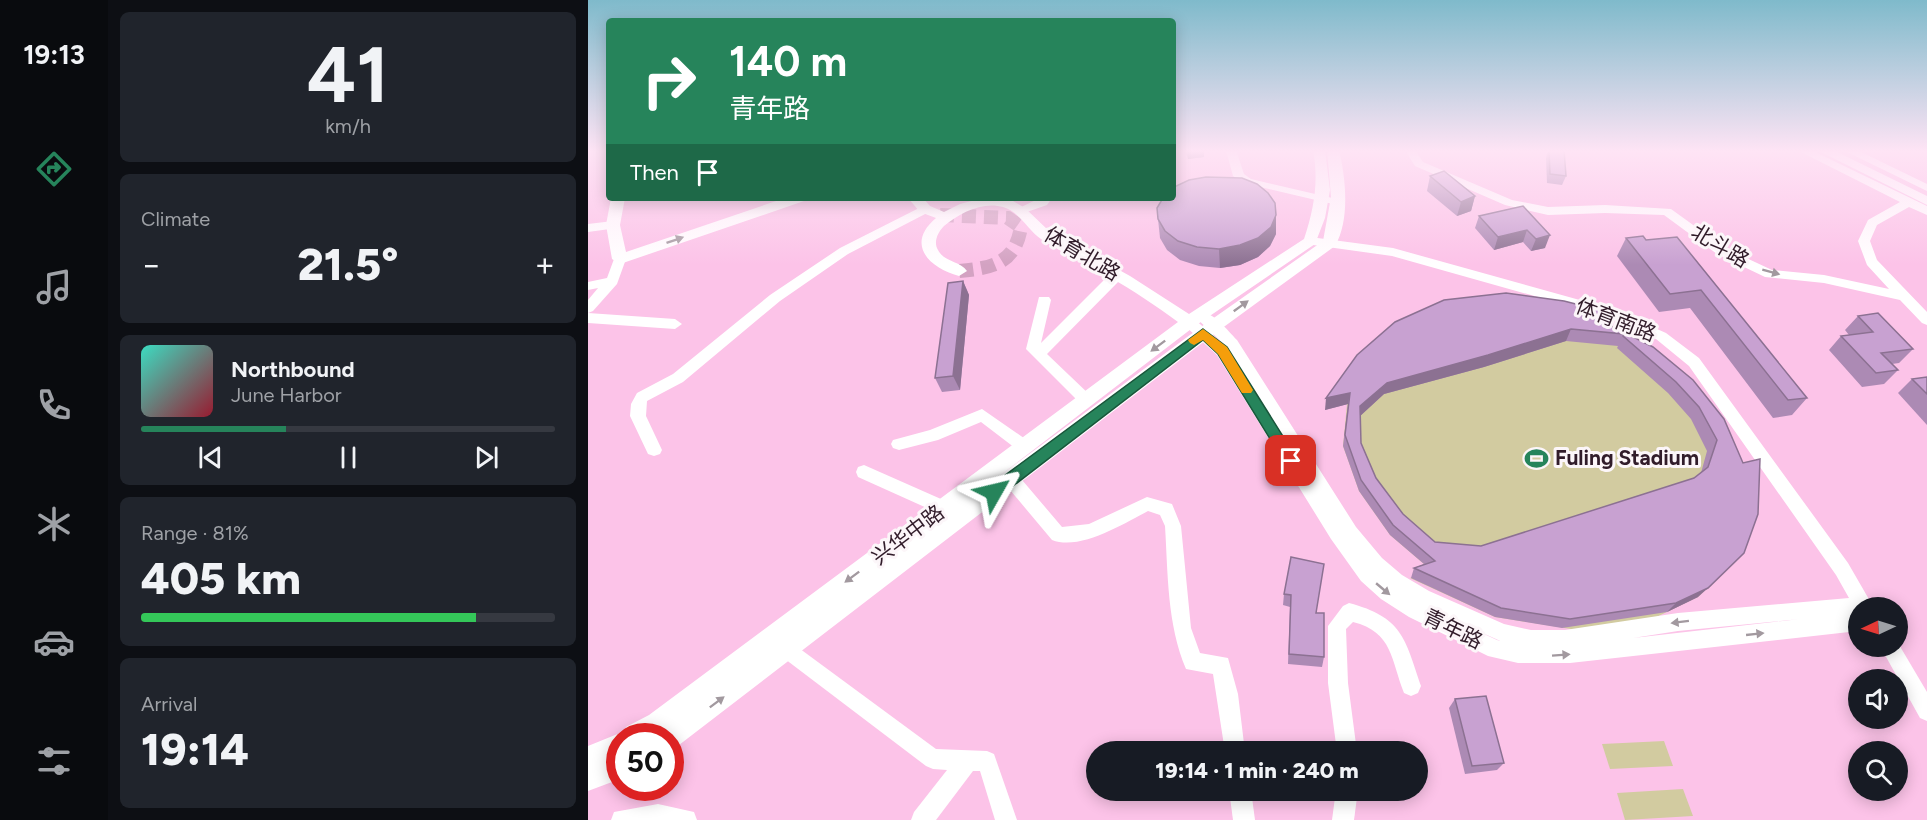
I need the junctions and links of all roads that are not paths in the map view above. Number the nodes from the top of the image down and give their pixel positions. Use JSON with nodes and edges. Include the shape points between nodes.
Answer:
{"nodes":[{"id":1,"x":1277,"y":188,"type":"edge"},
{"id":2,"x":1327,"y":188,"type":"edge"},
{"id":3,"x":1331,"y":188,"type":"edge"},
{"id":4,"x":1475,"y":188,"type":"edge"},
{"id":5,"x":1880,"y":188,"type":"edge"},
{"id":6,"x":1900,"y":188,"type":"edge"},
{"id":7,"x":1913,"y":188,"type":"edge"},
{"id":8,"x":1927,"y":195,"type":"edge"},
{"id":9,"x":617,"y":201,"type":"edge"},
{"id":10,"x":790,"y":201,"type":"edge"},
{"id":11,"x":1044,"y":201,"type":"edge"},
{"id":12,"x":1329,"y":201,"type":"junction"},
{"id":13,"x":1908,"y":202,"type":"junction"},
{"id":14,"x":1927,"y":202,"type":"edge"},
{"id":15,"x":920,"y":203,"type":"edge"},
{"id":16,"x":1021,"y":210,"type":"junction"},
{"id":17,"x":1927,"y":212,"type":"edge"},
{"id":18,"x":940,"y":215,"type":"tunnel mouth"},
{"id":19,"x":613,"y":225,"type":"junction"},
{"id":20,"x":588,"y":228,"type":"edge"},
{"id":21,"x":1310,"y":241,"type":"junction"},
{"id":22,"x":1330,"y":243,"type":"junction"},
{"id":23,"x":620,"y":259,"type":"junction"},
{"id":24,"x":959,"y":271,"type":"tunnel mouth"},
{"id":25,"x":1117,"y":275,"type":"junction"},
{"id":26,"x":612,"y":281,"type":"junction"},
{"id":27,"x":588,"y":286,"type":"edge"},
{"id":28,"x":1903,"y":296,"type":"junction"},
{"id":29,"x":1044,"y":300,"type":"dead end"},
{"id":30,"x":588,"y":308,"type":"edge"},
{"id":31,"x":588,"y":318,"type":"edge"},
{"id":32,"x":1927,"y":320,"type":"edge"},
{"id":33,"x":675,"y":324,"type":"dead end"},
{"id":34,"x":1202,"y":324,"type":"junction"},
{"id":35,"x":1039,"y":354,"type":"junction"},
{"id":36,"x":1086,"y":400,"type":"junction"},
{"id":37,"x":899,"y":444,"type":"dead end"},
{"id":38,"x":1025,"y":447,"type":"junction"},
{"id":39,"x":654,"y":450,"type":"dead end"},
{"id":40,"x":864,"y":472,"type":"dead end"},
{"id":41,"x":1011,"y":479,"type":"junction"},
{"id":42,"x":944,"y":508,"type":"junction"},
{"id":43,"x":1855,"y":597,"type":"edge"},
{"id":44,"x":1848,"y":614,"type":"edge"},
{"id":45,"x":788,"y":649,"type":"junction"},
{"id":46,"x":1895,"y":657,"type":"edge"},
{"id":47,"x":1411,"y":686,"type":"dead end"},
{"id":48,"x":1927,"y":711,"type":"edge"},
{"id":49,"x":659,"y":723,"type":"edge"},
{"id":50,"x":684,"y":726,"type":"edge"},
{"id":51,"x":1234,"y":741,"type":"edge"},
{"id":52,"x":1346,"y":741,"type":"edge"},
{"id":53,"x":606,"y":751,"type":"edge"},
{"id":54,"x":588,"y":758,"type":"edge"},
{"id":55,"x":968,"y":760,"type":"junction"},
{"id":56,"x":606,"y":771,"type":"edge"},
{"id":57,"x":588,"y":778,"type":"edge"},
{"id":58,"x":1241,"y":801,"type":"edge"},
{"id":59,"x":1346,"y":801,"type":"edge"},
{"id":60,"x":622,"y":820,"type":"edge"},
{"id":61,"x":686,"y":820,"type":"edge"},
{"id":62,"x":922,"y":820,"type":"edge"},
{"id":63,"x":1006,"y":820,"type":"edge"},
{"id":64,"x":1244,"y":820,"type":"edge"},
{"id":65,"x":1343,"y":820,"type":"edge"}],
"edges":[{"from":1,"to":12,"type":"street"},
{"from":2,"to":12,"type":"main road"},
{"from":3,"to":12,"type":"main road"},
{"from":4,"to":28,"type":"street","name":"北斗路","one_way":true,"via":[[1509,203],[1548,211],[1667,212],[1721,251],[1770,274],[1824,279]]},
{"from":5,"to":13,"type":"street"},
{"from":6,"to":14,"type":"main road"},
{"from":7,"to":8,"type":"main road"},
{"from":9,"to":19,"type":"main road"},
{"from":23,"to":10,"type":"main road","one_way":true},
{"from":11,"to":16,"type":"street"},
{"from":12,"to":21,"type":"main road"},
{"from":12,"to":22,"type":"main road","via":[[1334,229]]},
{"from":13,"to":14,"type":"street"},
{"from":13,"to":17,"type":"street"},
{"from":13,"to":28,"type":"street","via":[[1872,223],[1864,241],[1871,262]]},
{"from":15,"to":18,"type":"main road"},
{"from":15,"to":39,"type":"street","via":[[775,298],[678,378],[642,397],[638,416]]},
{"from":16,"to":24,"type":"main road","via":[[1004,202],[976,202],[955,210],[935,226],[930,235],[930,253],[940,264]]},
{"from":16,"to":25,"type":"main road","name":"体育北路","via":[[1042,233]]},
{"from":19,"to":20,"type":"street"},
{"from":19,"to":23,"type":"main road"},
{"from":21,"to":22,"type":"street","name":"体育南路"},
{"from":21,"to":34,"type":"main road","name":"兴华中路"},
{"from":34,"to":22,"type":"main road","one_way":true},
{"from":22,"to":43,"type":"street","name":"体育南路","via":[[1393,252],[1562,299],[1607,312],[1661,336],[1694,362],[1842,569]]},
{"from":23,"to":26,"type":"street"},
{"from":25,"to":34,"type":"main road","name":"体育北路"},
{"from":25,"to":35,"type":"street"},
{"from":26,"to":27,"type":"street"},
{"from":26,"to":30,"type":"street"},
{"from":28,"to":32,"type":"street"},
{"from":29,"to":35,"type":"street","via":[[1033,348]]},
{"from":31,"to":33,"type":"street"},
{"from":34,"to":36,"type":"main road","name":"兴华中路","one_way":true},
{"from":34,"to":41,"type":"main road"},
{"from":34,"to":44,"type":"street","name":"青年路","via":[[1367,575],[1415,611],[1495,650],[1526,655],[1570,654]]},
{"from":35,"to":36,"type":"street"},
{"from":36,"to":38,"type":"main road","name":"兴华中路"},
{"from":37,"to":38,"type":"street","via":[[933,436],[982,415]]},
{"from":38,"to":42,"type":"main road","name":"兴华中路"},
{"from":40,"to":42,"type":"street"},
{"from":41,"to":45,"type":"main road"},
{"from":41,"to":51,"type":"street","via":[[1058,535],[1091,531],[1147,504],[1166,509],[1173,526],[1182,628],[1193,662],[1221,665]]},
{"from":42,"to":49,"type":"main road","name":"兴华中路","one_way":true},
{"from":50,"to":45,"type":"main road","one_way":true},
{"from":45,"to":55,"type":"street","via":[[933,759]]},
{"from":46,"to":48,"type":"street"},
{"from":47,"to":52,"type":"street","via":[[1397,645],[1385,626],[1368,616],[1349,612],[1337,626],[1338,683]]},
{"from":53,"to":54,"type":"main road"},
{"from":55,"to":62,"type":"street"},
{"from":55,"to":63,"type":"street","via":[[987,761]]},
{"from":56,"to":57,"type":"main road"},
{"from":58,"to":64,"type":"street"},
{"from":59,"to":65,"type":"street"},
{"from":60,"to":61,"type":"street","via":[[658,815]]}]}
